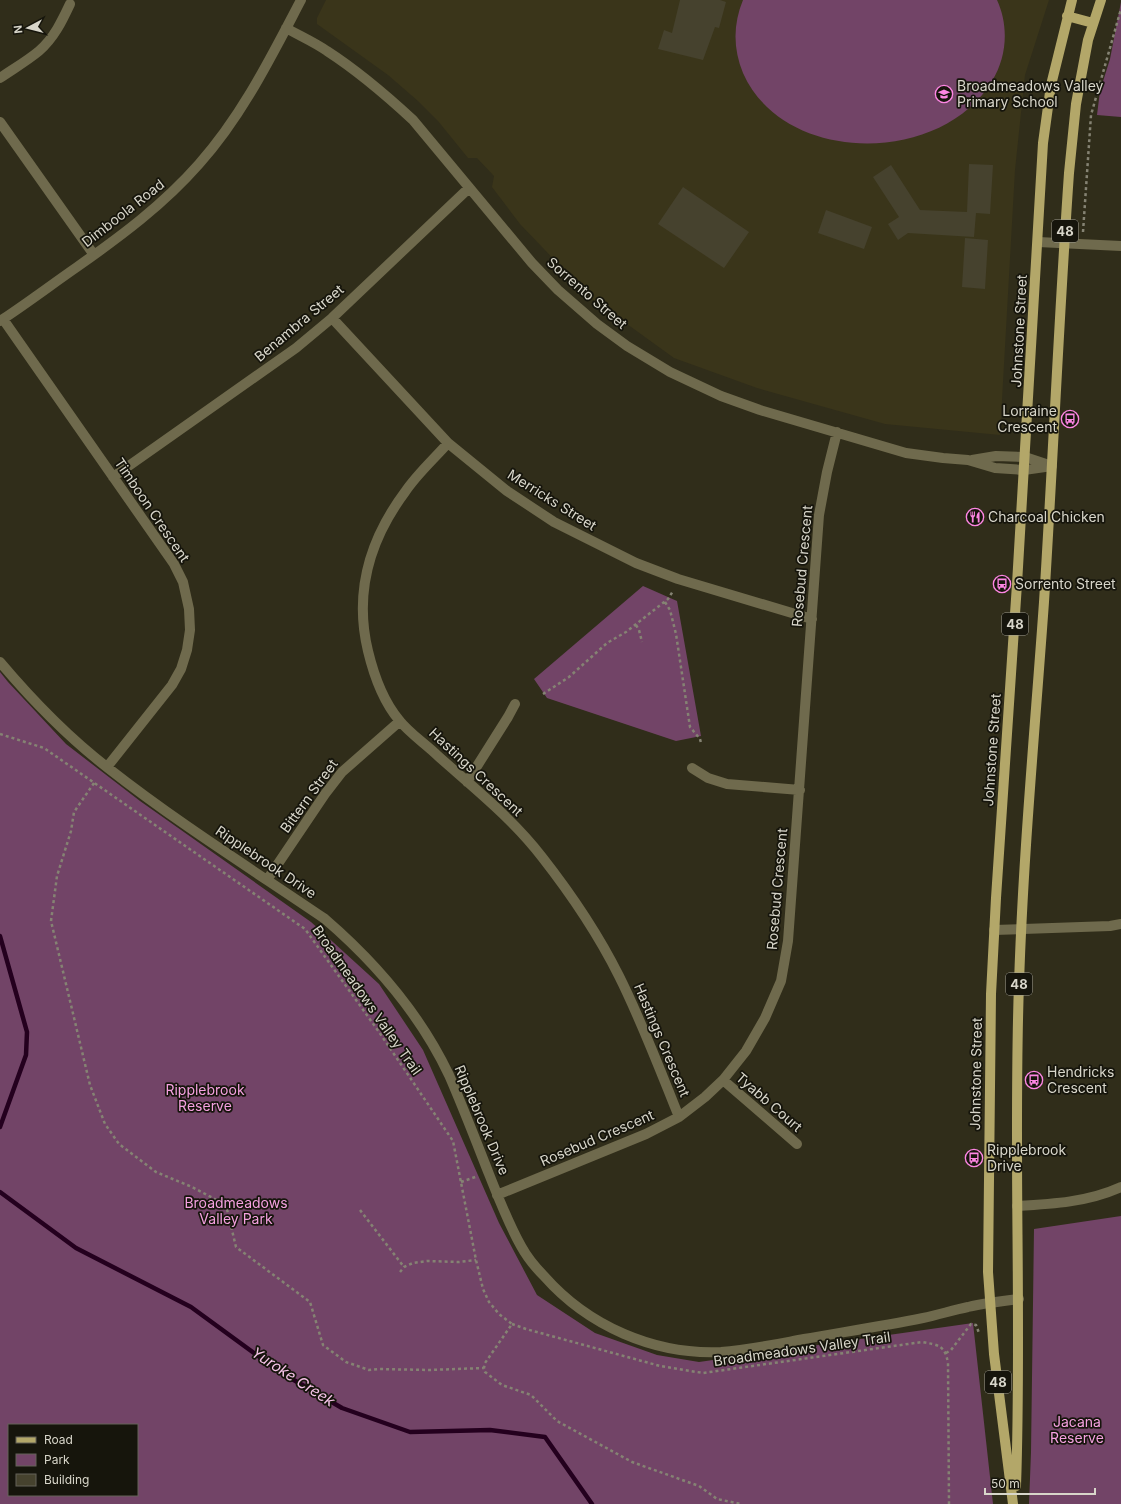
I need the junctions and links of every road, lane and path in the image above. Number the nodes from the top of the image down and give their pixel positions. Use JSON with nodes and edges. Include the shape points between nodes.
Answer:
{"nodes":[{"id":1,"x":301,"y":0,"type":"edge"},
{"id":2,"x":1072,"y":0,"type":"edge"},
{"id":3,"x":1101,"y":0,"type":"edge"},
{"id":4,"x":70,"y":4,"type":"dead end"},
{"id":5,"x":1121,"y":9,"type":"edge"},
{"id":6,"x":1067,"y":16,"type":"junction"},
{"id":7,"x":1093,"y":23,"type":"junction"},
{"id":8,"x":286,"y":28,"type":"junction"},
{"id":9,"x":0,"y":78,"type":"edge"},
{"id":10,"x":0,"y":122,"type":"edge"},
{"id":11,"x":469,"y":188,"type":"junction"},
{"id":12,"x":1038,"y":242,"type":"junction"},
{"id":13,"x":1064,"y":243,"type":"junction"},
{"id":14,"x":1082,"y":244,"type":"junction"},
{"id":15,"x":1121,"y":246,"type":"edge"},
{"id":16,"x":94,"y":255,"type":"junction"},
{"id":17,"x":332,"y":318,"type":"junction"},
{"id":18,"x":2,"y":320,"type":"edge"},
{"id":19,"x":838,"y":432,"type":"junction"},
{"id":20,"x":448,"y":443,"type":"junction"},
{"id":21,"x":1025,"y":457,"type":"junction"},
{"id":22,"x":968,"y":460,"type":"junction"},
{"id":23,"x":1052,"y":466,"type":"junction"},
{"id":24,"x":1024,"y":470,"type":"junction"},
{"id":25,"x":113,"y":477,"type":"junction"},
{"id":26,"x":673,"y":591,"type":"dead end"},
{"id":27,"x":665,"y":602,"type":"junction"},
{"id":28,"x":812,"y":619,"type":"junction"},
{"id":29,"x":636,"y":625,"type":"junction"},
{"id":30,"x":642,"y":642,"type":"dead end"},
{"id":31,"x":0,"y":662,"type":"edge"},
{"id":32,"x":543,"y":694,"type":"dead end"},
{"id":33,"x":515,"y":704,"type":"dead end"},
{"id":34,"x":400,"y":721,"type":"junction"},
{"id":35,"x":0,"y":734,"type":"edge"},
{"id":36,"x":701,"y":743,"type":"dead end"},
{"id":37,"x":107,"y":768,"type":"junction"},
{"id":38,"x":692,"y":768,"type":"dead end"},
{"id":39,"x":468,"y":782,"type":"junction"},
{"id":40,"x":94,"y":783,"type":"junction"},
{"id":41,"x":800,"y":790,"type":"junction"},
{"id":42,"x":267,"y":880,"type":"junction"},
{"id":43,"x":1121,"y":924,"type":"edge"},
{"id":44,"x":1021,"y":928,"type":"junction"},
{"id":45,"x":994,"y":930,"type":"junction"},
{"id":46,"x":723,"y":1080,"type":"junction"},
{"id":47,"x":679,"y":1117,"type":"junction"},
{"id":48,"x":797,"y":1144,"type":"dead end"},
{"id":49,"x":488,"y":1172,"type":"junction"},
{"id":50,"x":462,"y":1182,"type":"junction"},
{"id":51,"x":1121,"y":1187,"type":"edge"},
{"id":52,"x":497,"y":1195,"type":"junction"},
{"id":53,"x":1017,"y":1206,"type":"junction"},
{"id":54,"x":360,"y":1210,"type":"dead end"},
{"id":55,"x":476,"y":1260,"type":"junction"},
{"id":56,"x":404,"y":1267,"type":"junction"},
{"id":57,"x":400,"y":1272,"type":"dead end"},
{"id":58,"x":1019,"y":1299,"type":"junction"},
{"id":59,"x":990,"y":1303,"type":"junction"},
{"id":60,"x":512,"y":1324,"type":"junction"},
{"id":61,"x":980,"y":1338,"type":"dead end"},
{"id":62,"x":946,"y":1353,"type":"junction"},
{"id":63,"x":484,"y":1368,"type":"junction"},
{"id":64,"x":741,"y":1504,"type":"edge"},
{"id":65,"x":949,"y":1504,"type":"edge"},
{"id":66,"x":1014,"y":1504,"type":"edge"}],
"edges":[{"from":1,"to":8,"type":"street","name":"Dimboola Road"},
{"from":2,"to":6,"type":"main road","name":"Johnstone Street","number":"48"},
{"from":3,"to":7,"type":"main road","name":"Johnstone Street","number":"48"},
{"from":4,"to":9,"type":"street","via":[[47,43]]},
{"from":5,"to":14,"type":"path","via":[[1091,115]]},
{"from":6,"to":7,"type":"main road"},
{"from":6,"to":12,"type":"main road","name":"Johnstone Street","number":"48","via":[[1051,85],[1044,136]]},
{"from":7,"to":13,"type":"main road","name":"Johnstone Street","number":"48","via":[[1076,104]]},
{"from":8,"to":11,"type":"street","name":"Sorrento Street","via":[[326,50],[391,99],[413,120]]},
{"from":8,"to":16,"type":"street","name":"Dimboola Road","via":[[248,98],[200,164],[172,194],[143,219]]},
{"from":10,"to":16,"type":"street"},
{"from":11,"to":17,"type":"street","name":"Benambra Street"},
{"from":11,"to":19,"type":"street","name":"Sorrento Street","via":[[558,290],[627,346],[670,372],[720,396]]},
{"from":12,"to":13,"type":"street"},
{"from":12,"to":21,"type":"main road","name":"Johnstone Street","number":"48"},
{"from":13,"to":14,"type":"street"},
{"from":13,"to":23,"type":"main road","name":"Johnstone Street","number":"48"},
{"from":14,"to":15,"type":"street"},
{"from":16,"to":18,"type":"street","name":"Dimboola Road"},
{"from":17,"to":20,"type":"street","name":"Merricks Street"},
{"from":17,"to":25,"type":"street","name":"Benambra Street","via":[[277,362]]},
{"from":18,"to":25,"type":"street","name":"Timboon Crescent"},
{"from":19,"to":22,"type":"street","name":"Sorrento Street","via":[[906,453]]},
{"from":19,"to":28,"type":"street","name":"Rosebud Crescent","via":[[819,515]]},
{"from":20,"to":28,"type":"street","name":"Merricks Street","via":[[507,491],[554,522],[636,563],[678,579]]},
{"from":20,"to":34,"type":"street","name":"Hastings Crescent","via":[[406,490],[393,510],[378,536],[364,584],[362,610],[372,668],[384,697]]},
{"from":21,"to":22,"type":"street","name":"Sorrento Street","via":[[996,456]]},
{"from":21,"to":23,"type":"street","name":"Sorrento Street"},
{"from":21,"to":24,"type":"main road","name":"Johnstone Street","number":"48"},
{"from":22,"to":24,"type":"street","name":"Sorrento Street","via":[[995,468]]},
{"from":23,"to":24,"type":"street","name":"Sorrento Street"},
{"from":23,"to":44,"type":"main road","name":"Johnstone Street","number":"48"},
{"from":24,"to":45,"type":"main road","name":"Johnstone Street","number":"48"},
{"from":25,"to":37,"type":"street","name":"Timboon Crescent","via":[[174,564],[188,598],[190,630],[181,669],[172,685]]},
{"from":26,"to":27,"type":"path"},
{"from":27,"to":29,"type":"path"},
{"from":27,"to":36,"type":"path","via":[[670,610],[676,634],[690,727]]},
{"from":28,"to":41,"type":"street","name":"Rosebud Crescent"},
{"from":29,"to":30,"type":"path"},
{"from":29,"to":32,"type":"path","via":[[607,643],[569,677]]},
{"from":31,"to":37,"type":"street","name":"Ripplebrook Drive","via":[[52,718]]},
{"from":33,"to":39,"type":"street"},
{"from":34,"to":39,"type":"street","name":"Hastings Crescent"},
{"from":34,"to":42,"type":"street","name":"Bittern Street","via":[[342,772]]},
{"from":35,"to":40,"type":"path","name":"Broadmeadows Valley Trail","via":[[44,748]]},
{"from":37,"to":42,"type":"street","name":"Ripplebrook Drive"},
{"from":38,"to":41,"type":"street","via":[[708,778],[727,784]]},
{"from":39,"to":47,"type":"street","name":"Hastings Crescent","via":[[509,820],[540,855],[563,884],[593,930],[619,975]]},
{"from":40,"to":50,"type":"path","name":"Broadmeadows Valley Trail","via":[[305,929],[453,1142]]},
{"from":40,"to":63,"type":"path","via":[[74,812],[57,876],[51,921],[90,1085],[105,1124],[119,1144],[156,1172],[226,1205],[236,1246],[310,1302],[323,1345],[346,1362],[369,1370]]},
{"from":41,"to":46,"type":"street","name":"Rosebud Crescent","via":[[789,933],[781,981],[765,1018],[746,1051]]},
{"from":42,"to":49,"type":"street","name":"Ripplebrook Drive","via":[[326,919],[378,968],[404,1001],[430,1040],[448,1074]]},
{"from":43,"to":44,"type":"street"},
{"from":44,"to":45,"type":"street"},
{"from":44,"to":53,"type":"main road","name":"Johnstone Street","number":"48","via":[[1018,983]]},
{"from":45,"to":59,"type":"main road","name":"Johnstone Street","number":"48","via":[[988,1216]]},
{"from":46,"to":47,"type":"street","name":"Rosebud Crescent"},
{"from":46,"to":48,"type":"street","name":"Tyabb Court"},
{"from":47,"to":52,"type":"street","name":"Rosebud Crescent","via":[[646,1134]]},
{"from":49,"to":50,"type":"path"},
{"from":49,"to":52,"type":"street","name":"Ripplebrook Drive"},
{"from":50,"to":55,"type":"path","name":"Broadmeadows Valley Trail"},
{"from":51,"to":53,"type":"street","via":[[1074,1202]]},
{"from":52,"to":59,"type":"street","name":"Ripplebrook Drive","via":[[522,1249],[552,1286],[595,1320],[619,1333],[665,1348],[720,1352],[750,1349]]},
{"from":53,"to":58,"type":"main road","name":"Johnstone Street","number":"48"},
{"from":54,"to":56,"type":"path"},
{"from":55,"to":56,"type":"path","via":[[426,1261]]},
{"from":55,"to":60,"type":"path","name":"Broadmeadows Valley Trail","via":[[489,1302]]},
{"from":56,"to":57,"type":"path"},
{"from":58,"to":59,"type":"street","name":"Ripplebrook Drive"},
{"from":58,"to":66,"type":"main road","name":"Johnstone Street","number":"48","via":[[1018,1432]]},
{"from":59,"to":66,"type":"main road","name":"Johnstone Street","number":"48","via":[[994,1354]]},
{"from":60,"to":62,"type":"path","name":"Broadmeadows Valley Trail","via":[[660,1366],[703,1373],[922,1342],[937,1345]]},
{"from":60,"to":63,"type":"path"},
{"from":61,"to":62,"type":"path","via":[[976,1325],[971,1324]]},
{"from":62,"to":65,"type":"path"},
{"from":63,"to":64,"type":"path","via":[[485,1372],[502,1385],[531,1396],[558,1421],[632,1462],[699,1486],[718,1500]]}]}
